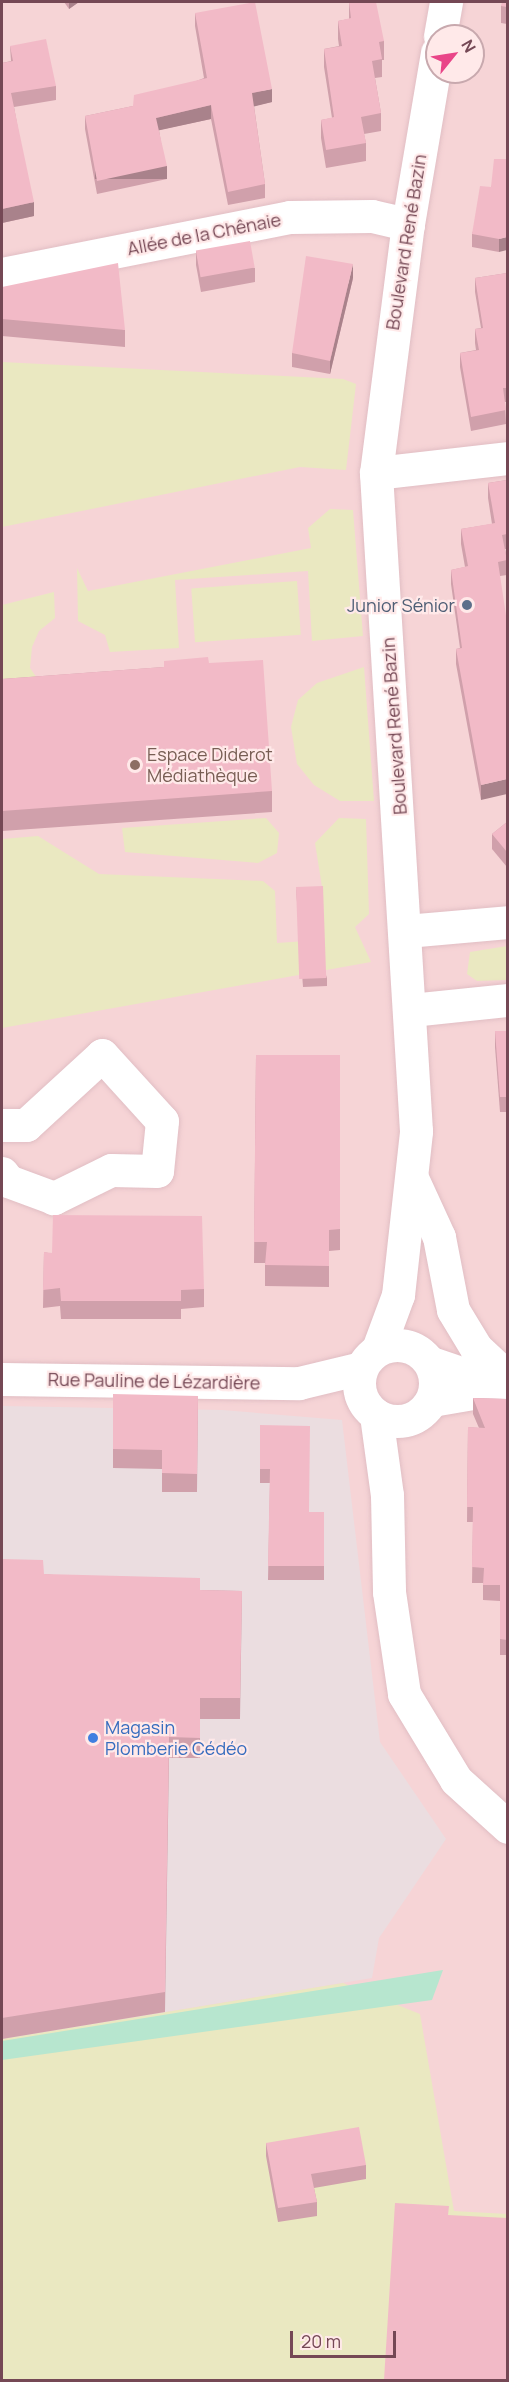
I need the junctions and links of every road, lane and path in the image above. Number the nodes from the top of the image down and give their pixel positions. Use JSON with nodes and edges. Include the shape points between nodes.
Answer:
{"nodes":[{"id":1,"x":446,"y":2,"type":"edge"},
{"id":2,"x":442,"y":24,"type":"edge"},
{"id":3,"x":432,"y":84,"type":"edge"},
{"id":4,"x":408,"y":224,"type":"junction"},
{"id":5,"x":2,"y":274,"type":"edge"},
{"id":6,"x":507,"y":458,"type":"edge"},
{"id":7,"x":376,"y":474,"type":"junction"},
{"id":8,"x":507,"y":921,"type":"edge"},
{"id":9,"x":406,"y":931,"type":"junction"},
{"id":10,"x":507,"y":1000,"type":"edge"},
{"id":11,"x":411,"y":1010,"type":"junction"},
{"id":12,"x":2,"y":1125,"type":"edge"},
{"id":13,"x":2,"y":1173,"type":"edge"},
{"id":14,"x":412,"y":1178,"type":"junction"},
{"id":15,"x":398,"y":1294,"type":"junction"},
{"id":16,"x":422,"y":1355,"type":"junction"},
{"id":17,"x":370,"y":1359,"type":"junction"},
{"id":18,"x":2,"y":1378,"type":"edge"},
{"id":19,"x":307,"y":1383,"type":"junction"},
{"id":20,"x":505,"y":1384,"type":"edge"},
{"id":21,"x":371,"y":1410,"type":"junction"},
{"id":22,"x":421,"y":1410,"type":"junction"},
{"id":23,"x":387,"y":1495,"type":"junction"},
{"id":24,"x":507,"y":1827,"type":"edge"}],
"edges":[{"from":1,"to":2,"type":"main road"},
{"from":3,"to":4,"type":"main road","name":"Boulevard René Bazin"},
{"from":4,"to":5,"type":"main road","name":"Allée de la Chênaie","via":[[372,216],[290,217]]},
{"from":4,"to":7,"type":"main road","name":"Boulevard René Bazin"},
{"from":6,"to":7,"type":"main road"},
{"from":7,"to":9,"type":"main road","name":"Boulevard René Bazin"},
{"from":8,"to":9,"type":"main road"},
{"from":9,"to":11,"type":"main road","name":"Boulevard René Bazin"},
{"from":10,"to":11,"type":"main road"},
{"from":11,"to":14,"type":"main road","name":"Boulevard René Bazin","via":[[416,1131]]},
{"from":12,"to":13,"type":"main road","via":[[26,1125],[102,1055],[162,1122],[157,1171],[111,1170],[54,1198],[8,1181]]},
{"from":14,"to":15,"type":"main road","name":"Boulevard René Bazin"},
{"from":14,"to":20,"type":"main road","via":[[439,1237],[453,1310],[476,1348]]},
{"from":15,"to":16,"type":"main road","name":"Boulevard René Bazin"},
{"from":15,"to":17,"type":"main road","name":"Boulevard René Bazin"},
{"from":16,"to":17,"type":"main road"},
{"from":16,"to":20,"type":"main road"},
{"from":16,"to":22,"type":"main road","via":[[436,1382]]},
{"from":17,"to":19,"type":"main road","name":"Rue Pauline de Lézardière"},
{"from":17,"to":21,"type":"main road","via":[[359,1386]]},
{"from":18,"to":19,"type":"main road","name":"Rue Pauline de Lézardière"},
{"from":19,"to":21,"type":"main road","name":"Rue Pauline de Lézardière"},
{"from":20,"to":22,"type":"main road"},
{"from":21,"to":22,"type":"main road"},
{"from":21,"to":23,"type":"main road"},
{"from":22,"to":23,"type":"main road"},
{"from":23,"to":24,"type":"main road","via":[[389,1592],[404,1694],[456,1780]]}]}
